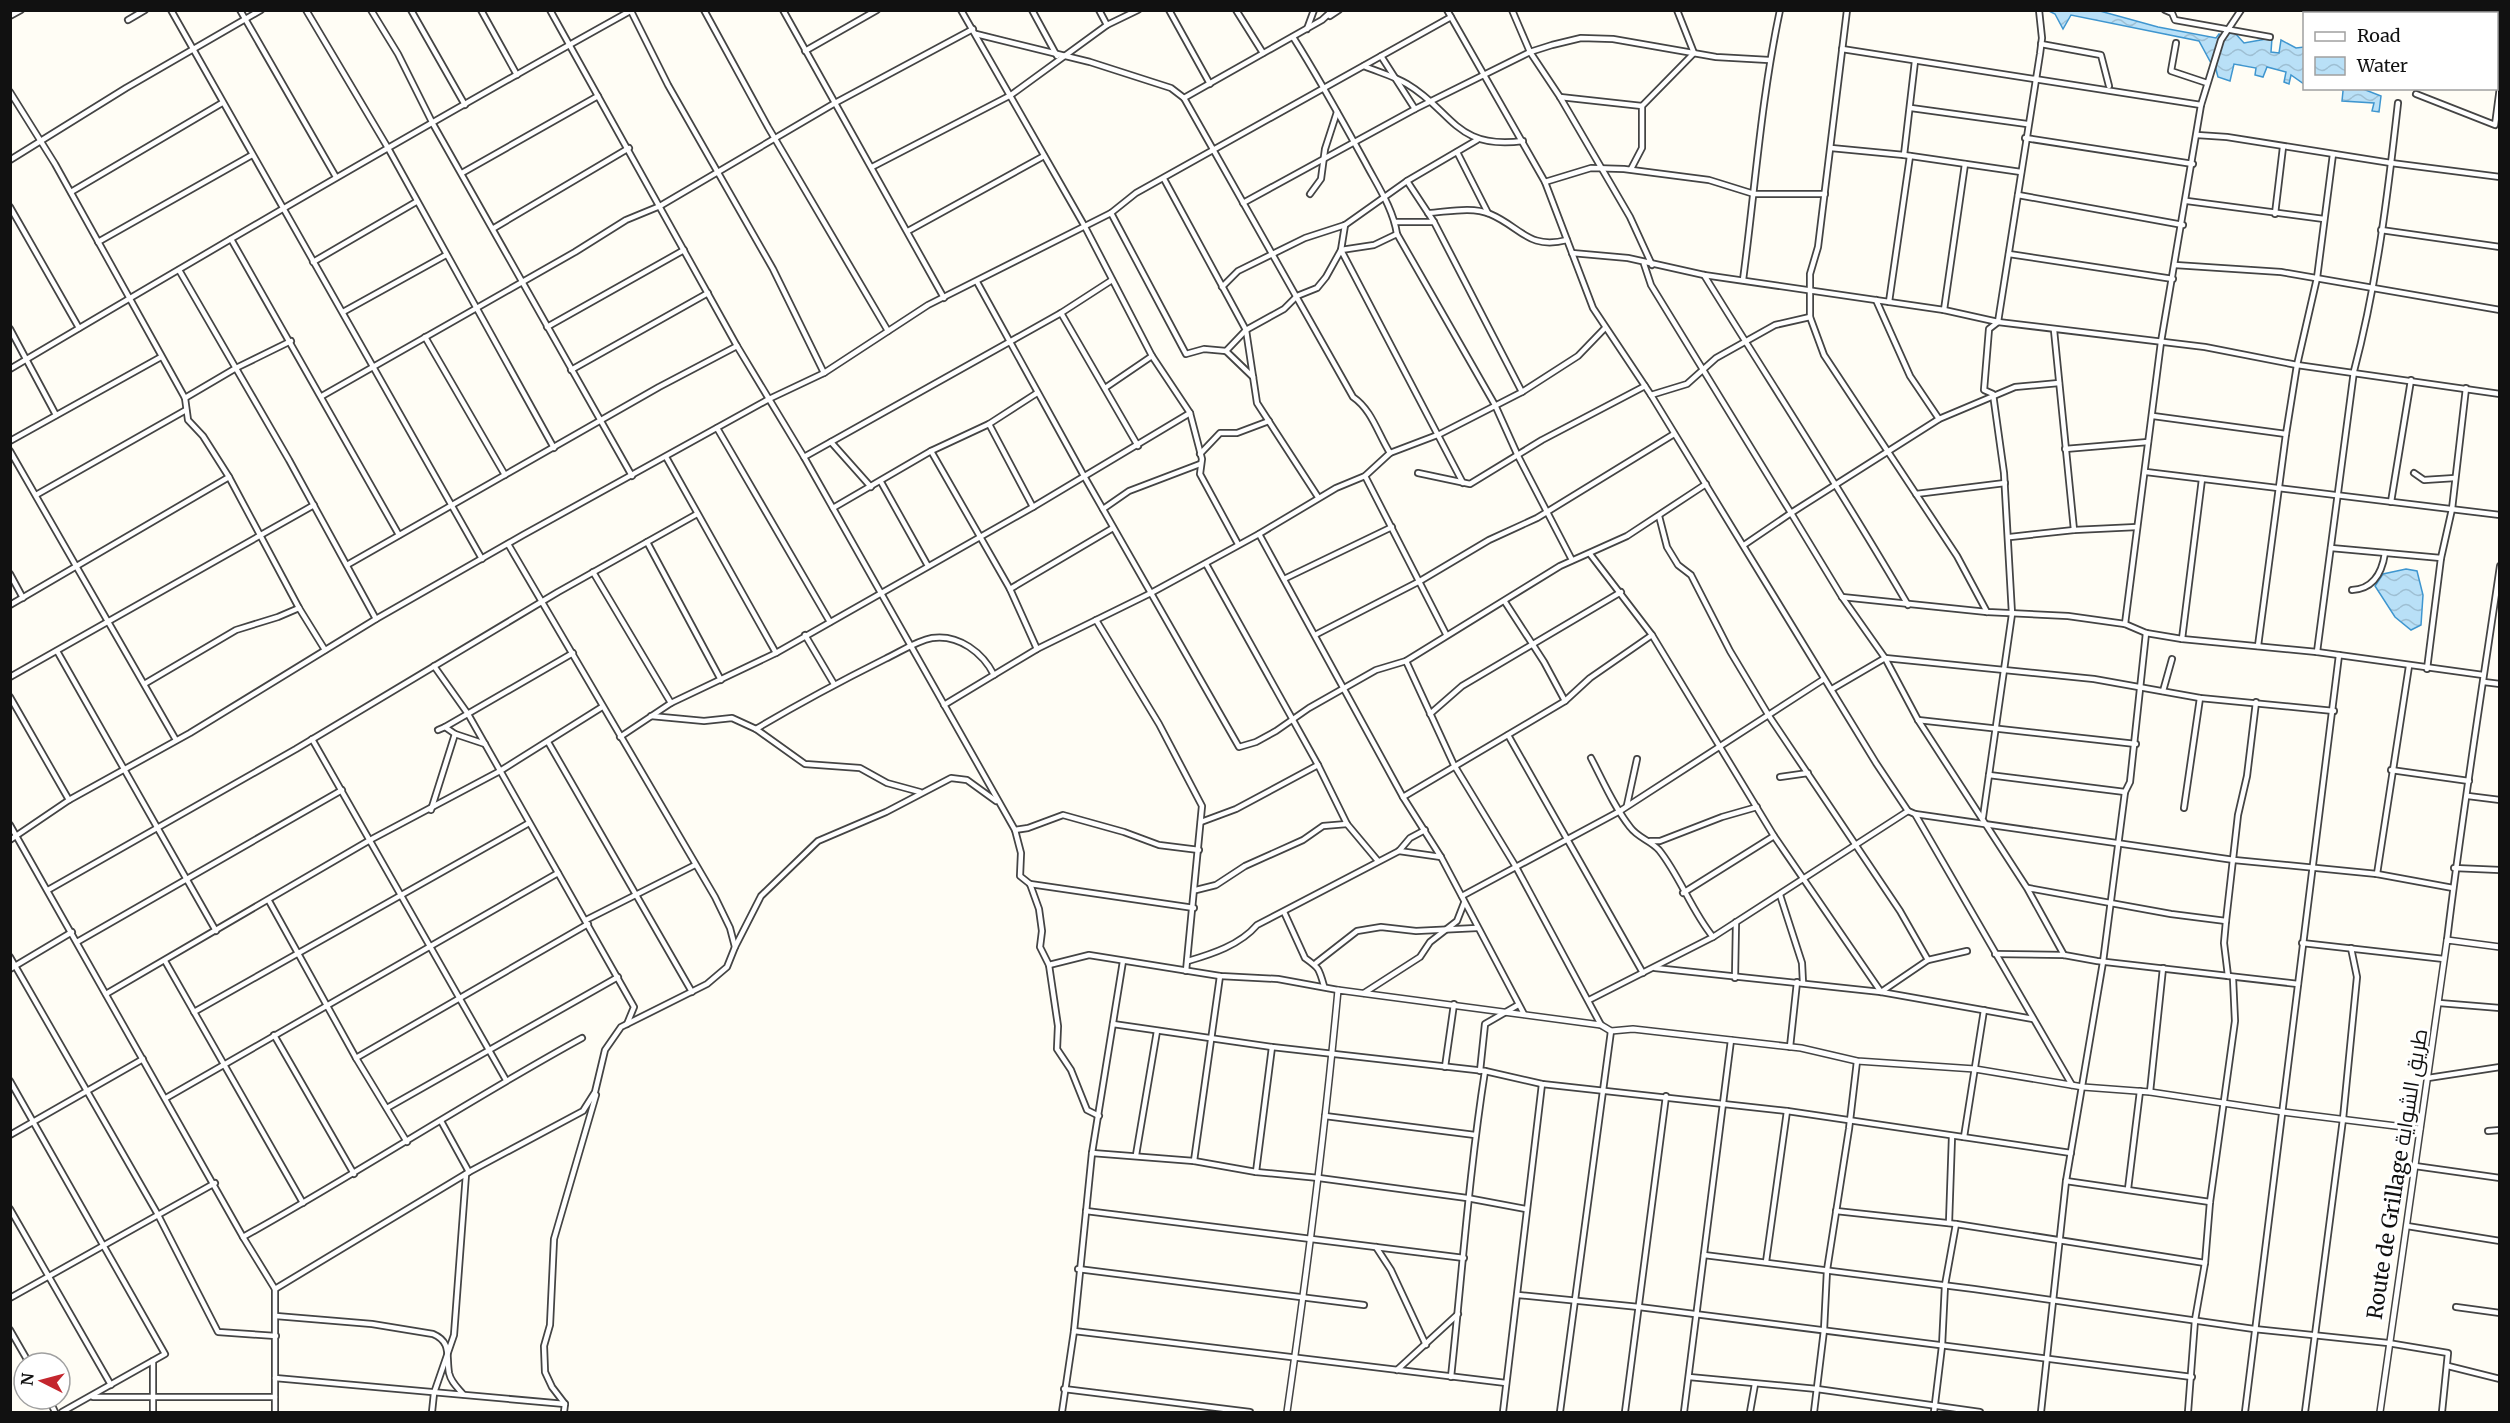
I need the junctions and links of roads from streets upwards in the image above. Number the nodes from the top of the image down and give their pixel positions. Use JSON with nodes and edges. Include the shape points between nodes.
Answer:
{"nodes":[{"id":1,"x":21,"y":10,"type":"edge"},
{"id":2,"x":145,"y":10,"type":"edge"},
{"id":3,"x":171,"y":10,"type":"edge"},
{"id":4,"x":240,"y":10,"type":"edge"},
{"id":5,"x":261,"y":10,"type":"edge"},
{"id":6,"x":306,"y":10,"type":"edge"},
{"id":7,"x":371,"y":10,"type":"edge"},
{"id":8,"x":411,"y":10,"type":"edge"},
{"id":9,"x":481,"y":10,"type":"edge"},
{"id":10,"x":550,"y":10,"type":"edge"},
{"id":11,"x":704,"y":10,"type":"edge"},
{"id":12,"x":783,"y":10,"type":"edge"},
{"id":13,"x":877,"y":10,"type":"edge"},
{"id":14,"x":961,"y":10,"type":"edge"},
{"id":15,"x":1032,"y":10,"type":"edge"},
{"id":16,"x":1099,"y":10,"type":"edge"},
{"id":17,"x":1138,"y":10,"type":"edge"},
{"id":18,"x":1169,"y":10,"type":"edge"},
{"id":19,"x":1236,"y":10,"type":"edge"},
{"id":20,"x":1314,"y":10,"type":"edge"},
{"id":21,"x":1332,"y":10,"type":"edge"},
{"id":22,"x":1340,"y":10,"type":"edge"},
{"id":23,"x":1446,"y":10,"type":"edge"},
{"id":24,"x":1512,"y":10,"type":"edge"},
{"id":25,"x":1677,"y":10,"type":"edge"},
{"id":26,"x":1780,"y":10,"type":"edge"},
{"id":27,"x":1847,"y":10,"type":"edge"},
{"id":28,"x":2039,"y":10,"type":"edge"},
{"id":29,"x":2165,"y":10,"type":"edge"},
{"id":30,"x":2241,"y":10,"type":"edge"},
{"id":31,"x":631,"y":11,"type":"edge"},
{"id":32,"x":10,"y":16,"type":"edge"},
{"id":33,"x":1450,"y":17,"type":"junction"},
{"id":34,"x":128,"y":20,"type":"dead end"},
{"id":35,"x":1322,"y":20,"type":"junction"},
{"id":36,"x":246,"y":21,"type":"junction"},
{"id":37,"x":1107,"y":25,"type":"junction"},
{"id":38,"x":2230,"y":28,"type":"junction"},
{"id":39,"x":1307,"y":29,"type":"junction"},
{"id":40,"x":974,"y":32,"type":"junction"},
{"id":41,"x":1293,"y":37,"type":"junction"},
{"id":42,"x":2270,"y":37,"type":"dead end"},
{"id":43,"x":2176,"y":43,"type":"dead end"},
{"id":44,"x":2041,"y":44,"type":"junction"},
{"id":45,"x":570,"y":45,"type":"junction"},
{"id":46,"x":1842,"y":49,"type":"junction"},
{"id":47,"x":195,"y":50,"type":"junction"},
{"id":48,"x":806,"y":51,"type":"junction"},
{"id":49,"x":1530,"y":52,"type":"junction"},
{"id":50,"x":1263,"y":53,"type":"junction"},
{"id":51,"x":1694,"y":53,"type":"junction"},
{"id":52,"x":1381,"y":56,"type":"junction"},
{"id":53,"x":1066,"y":57,"type":"junction"},
{"id":54,"x":1059,"y":58,"type":"junction"},
{"id":55,"x":1769,"y":60,"type":"junction"},
{"id":56,"x":1915,"y":61,"type":"junction"},
{"id":57,"x":1364,"y":66,"type":"junction"},
{"id":58,"x":1485,"y":74,"type":"junction"},
{"id":59,"x":517,"y":75,"type":"junction"},
{"id":60,"x":2037,"y":78,"type":"junction"},
{"id":61,"x":1396,"y":79,"type":"junction"},
{"id":62,"x":2207,"y":83,"type":"junction"},
{"id":63,"x":1210,"y":84,"type":"junction"},
{"id":64,"x":2109,"y":86,"type":"dead end"},
{"id":65,"x":1325,"y":87,"type":"junction"},
{"id":66,"x":2499,"y":87,"type":"edge"},
{"id":67,"x":10,"y":92,"type":"edge"},
{"id":68,"x":2416,"y":94,"type":"dead end"},
{"id":69,"x":1011,"y":95,"type":"junction"},
{"id":70,"x":598,"y":96,"type":"junction"},
{"id":71,"x":1560,"y":97,"type":"junction"},
{"id":72,"x":1184,"y":98,"type":"junction"},
{"id":73,"x":1430,"y":102,"type":"junction"},
{"id":74,"x":222,"y":103,"type":"junction"},
{"id":75,"x":835,"y":103,"type":"junction"},
{"id":76,"x":2398,"y":103,"type":"dead end"},
{"id":77,"x":465,"y":105,"type":"junction"},
{"id":78,"x":2201,"y":105,"type":"junction"},
{"id":79,"x":1642,"y":106,"type":"junction"},
{"id":80,"x":1415,"y":108,"type":"junction"},
{"id":81,"x":1911,"y":108,"type":"junction"},
{"id":82,"x":1337,"y":111,"type":"junction"},
{"id":83,"x":434,"y":124,"type":"junction"},
{"id":84,"x":2027,"y":124,"type":"junction"},
{"id":85,"x":2197,"y":135,"type":"junction"},
{"id":86,"x":2025,"y":138,"type":"junction"},
{"id":87,"x":775,"y":139,"type":"junction"},
{"id":88,"x":1478,"y":140,"type":"junction"},
{"id":89,"x":1353,"y":141,"type":"junction"},
{"id":90,"x":1523,"y":141,"type":"junction"},
{"id":91,"x":42,"y":142,"type":"junction"},
{"id":92,"x":2283,"y":147,"type":"junction"},
{"id":93,"x":388,"y":148,"type":"junction"},
{"id":94,"x":629,"y":148,"type":"junction"},
{"id":95,"x":1831,"y":148,"type":"junction"},
{"id":96,"x":1213,"y":150,"type":"junction"},
{"id":97,"x":1457,"y":152,"type":"junction"},
{"id":98,"x":2332,"y":154,"type":"junction"},
{"id":99,"x":252,"y":155,"type":"junction"},
{"id":100,"x":1907,"y":155,"type":"junction"},
{"id":101,"x":1044,"y":156,"type":"junction"},
{"id":102,"x":1324,"y":158,"type":"junction"},
{"id":103,"x":10,"y":160,"type":"edge"},
{"id":104,"x":2391,"y":163,"type":"junction"},
{"id":105,"x":1965,"y":164,"type":"junction"},
{"id":106,"x":2193,"y":164,"type":"junction"},
{"id":107,"x":872,"y":167,"type":"junction"},
{"id":108,"x":1603,"y":168,"type":"junction"},
{"id":109,"x":1631,"y":169,"type":"junction"},
{"id":110,"x":717,"y":170,"type":"junction"},
{"id":111,"x":2021,"y":172,"type":"junction"},
{"id":112,"x":462,"y":173,"type":"junction"},
{"id":113,"x":336,"y":177,"type":"junction"},
{"id":114,"x":2499,"y":177,"type":"edge"},
{"id":115,"x":1164,"y":179,"type":"junction"},
{"id":116,"x":1407,"y":181,"type":"junction"},
{"id":117,"x":1545,"y":182,"type":"junction"},
{"id":118,"x":71,"y":192,"type":"junction"},
{"id":119,"x":1310,"y":194,"type":"dead end"},
{"id":120,"x":1754,"y":194,"type":"junction"},
{"id":121,"x":1825,"y":194,"type":"junction"},
{"id":122,"x":2018,"y":195,"type":"junction"},
{"id":123,"x":1384,"y":197,"type":"junction"},
{"id":124,"x":2187,"y":201,"type":"junction"},
{"id":125,"x":416,"y":202,"type":"junction"},
{"id":126,"x":1243,"y":203,"type":"junction"},
{"id":127,"x":660,"y":206,"type":"junction"},
{"id":128,"x":10,"y":207,"type":"edge"},
{"id":129,"x":285,"y":210,"type":"junction"},
{"id":130,"x":1111,"y":213,"type":"junction"},
{"id":131,"x":1428,"y":213,"type":"junction"},
{"id":132,"x":1488,"y":213,"type":"junction"},
{"id":133,"x":2275,"y":214,"type":"junction"},
{"id":134,"x":2324,"y":219,"type":"junction"},
{"id":135,"x":1395,"y":222,"type":"junction"},
{"id":136,"x":1434,"y":222,"type":"junction"},
{"id":137,"x":1084,"y":225,"type":"junction"},
{"id":138,"x":1345,"y":225,"type":"junction"},
{"id":139,"x":2183,"y":225,"type":"junction"},
{"id":140,"x":494,"y":228,"type":"junction"},
{"id":141,"x":2381,"y":230,"type":"junction"},
{"id":142,"x":908,"y":231,"type":"junction"},
{"id":143,"x":1397,"y":234,"type":"junction"},
{"id":144,"x":231,"y":239,"type":"junction"},
{"id":145,"x":1567,"y":240,"type":"junction"},
{"id":146,"x":98,"y":242,"type":"junction"},
{"id":147,"x":2499,"y":247,"type":"edge"},
{"id":148,"x":684,"y":250,"type":"junction"},
{"id":149,"x":1341,"y":250,"type":"junction"},
{"id":150,"x":1274,"y":253,"type":"junction"},
{"id":151,"x":1572,"y":253,"type":"junction"},
{"id":152,"x":2009,"y":254,"type":"junction"},
{"id":153,"x":446,"y":255,"type":"junction"},
{"id":154,"x":313,"y":262,"type":"junction"},
{"id":155,"x":1644,"y":264,"type":"junction"},
{"id":156,"x":1652,"y":265,"type":"junction"},
{"id":157,"x":2175,"y":266,"type":"junction"},
{"id":158,"x":179,"y":270,"type":"junction"},
{"id":159,"x":1704,"y":275,"type":"junction"},
{"id":160,"x":2317,"y":278,"type":"junction"},
{"id":161,"x":2173,"y":279,"type":"junction"},
{"id":162,"x":1112,"y":280,"type":"junction"},
{"id":163,"x":1743,"y":280,"type":"junction"},
{"id":164,"x":522,"y":281,"type":"junction"},
{"id":165,"x":977,"y":282,"type":"junction"},
{"id":166,"x":1222,"y":287,"type":"junction"},
{"id":167,"x":2372,"y":287,"type":"junction"},
{"id":168,"x":1810,"y":291,"type":"junction"},
{"id":169,"x":708,"y":293,"type":"junction"},
{"id":170,"x":1297,"y":296,"type":"junction"},
{"id":171,"x":944,"y":298,"type":"junction"},
{"id":172,"x":129,"y":299,"type":"junction"},
{"id":173,"x":1876,"y":300,"type":"junction"},
{"id":174,"x":1889,"y":302,"type":"junction"},
{"id":175,"x":475,"y":308,"type":"junction"},
{"id":176,"x":1944,"y":310,"type":"junction"},
{"id":177,"x":2499,"y":310,"type":"edge"},
{"id":178,"x":343,"y":312,"type":"junction"},
{"id":179,"x":1061,"y":313,"type":"junction"},
{"id":180,"x":1809,"y":317,"type":"junction"},
{"id":181,"x":1998,"y":322,"type":"junction"},
{"id":182,"x":547,"y":327,"type":"junction"},
{"id":183,"x":79,"y":328,"type":"junction"},
{"id":184,"x":1605,"y":328,"type":"junction"},
{"id":185,"x":10,"y":329,"type":"edge"},
{"id":186,"x":1246,"y":330,"type":"junction"},
{"id":187,"x":2054,"y":330,"type":"junction"},
{"id":188,"x":888,"y":331,"type":"junction"},
{"id":189,"x":424,"y":337,"type":"junction"},
{"id":190,"x":291,"y":341,"type":"junction"},
{"id":191,"x":1011,"y":341,"type":"junction"},
{"id":192,"x":1745,"y":341,"type":"junction"},
{"id":193,"x":2161,"y":342,"type":"junction"},
{"id":194,"x":737,"y":346,"type":"junction"},
{"id":195,"x":1226,"y":351,"type":"junction"},
{"id":196,"x":1152,"y":356,"type":"junction"},
{"id":197,"x":161,"y":357,"type":"junction"},
{"id":198,"x":27,"y":359,"type":"junction"},
{"id":199,"x":373,"y":365,"type":"junction"},
{"id":200,"x":2297,"y":365,"type":"junction"},
{"id":201,"x":236,"y":368,"type":"junction"},
{"id":202,"x":1703,"y":368,"type":"junction"},
{"id":203,"x":10,"y":369,"type":"edge"},
{"id":204,"x":570,"y":370,"type":"junction"},
{"id":205,"x":2354,"y":372,"type":"junction"},
{"id":206,"x":824,"y":373,"type":"junction"},
{"id":207,"x":1253,"y":377,"type":"junction"},
{"id":208,"x":2410,"y":380,"type":"junction"},
{"id":209,"x":2059,"y":383,"type":"junction"},
{"id":210,"x":1645,"y":386,"type":"junction"},
{"id":211,"x":1105,"y":388,"type":"junction"},
{"id":212,"x":2466,"y":388,"type":"junction"},
{"id":213,"x":1522,"y":392,"type":"junction"},
{"id":214,"x":1037,"y":393,"type":"junction"},
{"id":215,"x":1993,"y":394,"type":"junction"},
{"id":216,"x":2499,"y":394,"type":"edge"},
{"id":217,"x":1651,"y":395,"type":"junction"},
{"id":218,"x":322,"y":396,"type":"junction"},
{"id":219,"x":185,"y":398,"type":"junction"},
{"id":220,"x":769,"y":399,"type":"junction"},
{"id":221,"x":1495,"y":405,"type":"junction"},
{"id":222,"x":186,"y":410,"type":"junction"},
{"id":223,"x":1190,"y":413,"type":"junction"},
{"id":224,"x":57,"y":415,"type":"junction"},
{"id":225,"x":2153,"y":416,"type":"junction"},
{"id":226,"x":1939,"y":419,"type":"junction"},
{"id":227,"x":599,"y":421,"type":"junction"},
{"id":228,"x":1269,"y":421,"type":"junction"},
{"id":229,"x":989,"y":424,"type":"junction"},
{"id":230,"x":717,"y":428,"type":"junction"},
{"id":231,"x":1440,"y":434,"type":"junction"},
{"id":232,"x":1674,"y":434,"type":"junction"},
{"id":233,"x":2286,"y":434,"type":"junction"},
{"id":234,"x":10,"y":441,"type":"edge"},
{"id":235,"x":2148,"y":441,"type":"junction"},
{"id":236,"x":831,"y":442,"type":"junction"},
{"id":237,"x":1138,"y":446,"type":"junction"},
{"id":238,"x":554,"y":448,"type":"junction"},
{"id":239,"x":2065,"y":449,"type":"junction"},
{"id":240,"x":10,"y":451,"type":"edge"},
{"id":241,"x":931,"y":451,"type":"junction"},
{"id":242,"x":1888,"y":452,"type":"junction"},
{"id":243,"x":1200,"y":453,"type":"junction"},
{"id":244,"x":1390,"y":453,"type":"junction"},
{"id":245,"x":1518,"y":456,"type":"junction"},
{"id":246,"x":666,"y":457,"type":"junction"},
{"id":247,"x":804,"y":457,"type":"junction"},
{"id":248,"x":1200,"y":464,"type":"junction"},
{"id":249,"x":2146,"y":472,"type":"junction"},
{"id":250,"x":1418,"y":473,"type":"dead end"},
{"id":251,"x":2414,"y":473,"type":"dead end"},
{"id":252,"x":505,"y":475,"type":"junction"},
{"id":253,"x":632,"y":476,"type":"junction"},
{"id":254,"x":1084,"y":476,"type":"junction"},
{"id":255,"x":1365,"y":476,"type":"junction"},
{"id":256,"x":229,"y":477,"type":"junction"},
{"id":257,"x":2455,"y":478,"type":"junction"},
{"id":258,"x":2202,"y":479,"type":"junction"},
{"id":259,"x":881,"y":482,"type":"junction"},
{"id":260,"x":1463,"y":483,"type":"junction"},
{"id":261,"x":2005,"y":483,"type":"junction"},
{"id":262,"x":1706,"y":484,"type":"junction"},
{"id":263,"x":1834,"y":486,"type":"junction"},
{"id":264,"x":872,"y":487,"type":"junction"},
{"id":265,"x":2279,"y":489,"type":"junction"},
{"id":266,"x":1916,"y":494,"type":"junction"},
{"id":267,"x":36,"y":495,"type":"junction"},
{"id":268,"x":2338,"y":495,"type":"junction"},
{"id":269,"x":1318,"y":497,"type":"junction"},
{"id":270,"x":2391,"y":502,"type":"junction"},
{"id":271,"x":314,"y":505,"type":"junction"},
{"id":272,"x":453,"y":507,"type":"junction"},
{"id":273,"x":1033,"y":507,"type":"junction"},
{"id":274,"x":833,"y":508,"type":"junction"},
{"id":275,"x":1103,"y":509,"type":"junction"},
{"id":276,"x":2452,"y":509,"type":"junction"},
{"id":277,"x":1546,"y":511,"type":"junction"},
{"id":278,"x":1791,"y":513,"type":"junction"},
{"id":279,"x":698,"y":514,"type":"junction"},
{"id":280,"x":2499,"y":515,"type":"edge"},
{"id":281,"x":1659,"y":516,"type":"junction"},
{"id":282,"x":1392,"y":527,"type":"junction"},
{"id":283,"x":2137,"y":527,"type":"junction"},
{"id":284,"x":1113,"y":528,"type":"junction"},
{"id":285,"x":2074,"y":530,"type":"junction"},
{"id":286,"x":1259,"y":534,"type":"junction"},
{"id":287,"x":261,"y":535,"type":"junction"},
{"id":288,"x":980,"y":535,"type":"junction"},
{"id":289,"x":399,"y":536,"type":"junction"},
{"id":290,"x":2010,"y":537,"type":"junction"},
{"id":291,"x":647,"y":542,"type":"junction"},
{"id":292,"x":508,"y":544,"type":"junction"},
{"id":293,"x":1238,"y":544,"type":"junction"},
{"id":294,"x":1744,"y":545,"type":"junction"},
{"id":295,"x":2331,"y":548,"type":"junction"},
{"id":296,"x":2385,"y":553,"type":"junction"},
{"id":297,"x":1590,"y":554,"type":"junction"},
{"id":298,"x":2441,"y":558,"type":"junction"},
{"id":299,"x":482,"y":560,"type":"junction"},
{"id":300,"x":1572,"y":560,"type":"junction"},
{"id":301,"x":1206,"y":564,"type":"junction"},
{"id":302,"x":347,"y":565,"type":"junction"},
{"id":303,"x":928,"y":566,"type":"junction"},
{"id":304,"x":2499,"y":566,"type":"edge"},
{"id":305,"x":76,"y":567,"type":"junction"},
{"id":306,"x":593,"y":572,"type":"junction"},
{"id":307,"x":10,"y":574,"type":"edge"},
{"id":308,"x":1284,"y":579,"type":"junction"},
{"id":309,"x":1420,"y":581,"type":"junction"},
{"id":310,"x":1010,"y":589,"type":"junction"},
{"id":311,"x":2352,"y":590,"type":"dead end"},
{"id":312,"x":1621,"y":592,"type":"junction"},
{"id":313,"x":880,"y":593,"type":"junction"},
{"id":314,"x":1151,"y":593,"type":"junction"},
{"id":315,"x":1842,"y":597,"type":"junction"},
{"id":316,"x":23,"y":598,"type":"junction"},
{"id":317,"x":543,"y":602,"type":"junction"},
{"id":318,"x":1505,"y":602,"type":"junction"},
{"id":319,"x":10,"y":605,"type":"edge"},
{"id":320,"x":1908,"y":605,"type":"junction"},
{"id":321,"x":299,"y":608,"type":"junction"},
{"id":322,"x":1987,"y":612,"type":"junction"},
{"id":323,"x":2012,"y":614,"type":"junction"},
{"id":324,"x":376,"y":620,"type":"junction"},
{"id":325,"x":1096,"y":620,"type":"junction"},
{"id":326,"x":2492,"y":620,"type":"junction"},
{"id":327,"x":109,"y":621,"type":"junction"},
{"id":328,"x":2499,"y":621,"type":"edge"},
{"id":329,"x":830,"y":622,"type":"junction"},
{"id":330,"x":2125,"y":624,"type":"junction"},
{"id":331,"x":2146,"y":633,"type":"junction"},
{"id":332,"x":1446,"y":634,"type":"junction"},
{"id":333,"x":805,"y":635,"type":"junction"},
{"id":334,"x":1315,"y":635,"type":"junction"},
{"id":335,"x":1652,"y":635,"type":"junction"},
{"id":336,"x":2182,"y":639,"type":"junction"},
{"id":337,"x":1532,"y":643,"type":"junction"},
{"id":338,"x":911,"y":646,"type":"junction"},
{"id":339,"x":2258,"y":646,"type":"junction"},
{"id":340,"x":1037,"y":649,"type":"junction"},
{"id":341,"x":325,"y":650,"type":"junction"},
{"id":342,"x":57,"y":651,"type":"junction"},
{"id":343,"x":2317,"y":652,"type":"junction"},
{"id":344,"x":573,"y":653,"type":"junction"},
{"id":345,"x":776,"y":653,"type":"junction"},
{"id":346,"x":2339,"y":655,"type":"junction"},
{"id":347,"x":1885,"y":658,"type":"junction"},
{"id":348,"x":2172,"y":659,"type":"dead end"},
{"id":349,"x":1406,"y":661,"type":"junction"},
{"id":350,"x":434,"y":666,"type":"junction"},
{"id":351,"x":2409,"y":666,"type":"junction"},
{"id":352,"x":2427,"y":669,"type":"junction"},
{"id":353,"x":2006,"y":670,"type":"junction"},
{"id":354,"x":994,"y":675,"type":"junction"},
{"id":355,"x":2483,"y":675,"type":"junction"},
{"id":356,"x":10,"y":677,"type":"edge"},
{"id":357,"x":1824,"y":679,"type":"junction"},
{"id":358,"x":721,"y":680,"type":"junction"},
{"id":359,"x":2484,"y":682,"type":"junction"},
{"id":360,"x":146,"y":683,"type":"junction"},
{"id":361,"x":834,"y":684,"type":"junction"},
{"id":362,"x":2499,"y":684,"type":"edge"},
{"id":363,"x":2140,"y":686,"type":"junction"},
{"id":364,"x":1345,"y":688,"type":"junction"},
{"id":365,"x":1832,"y":689,"type":"junction"},
{"id":366,"x":2163,"y":691,"type":"junction"},
{"id":367,"x":10,"y":697,"type":"edge"},
{"id":368,"x":2200,"y":698,"type":"junction"},
{"id":369,"x":1565,"y":701,"type":"junction"},
{"id":370,"x":2256,"y":702,"type":"junction"},
{"id":371,"x":671,"y":703,"type":"junction"},
{"id":372,"x":944,"y":705,"type":"junction"},
{"id":373,"x":602,"y":706,"type":"junction"},
{"id":374,"x":2334,"y":711,"type":"junction"},
{"id":375,"x":468,"y":714,"type":"junction"},
{"id":376,"x":1430,"y":714,"type":"junction"},
{"id":377,"x":651,"y":716,"type":"junction"},
{"id":378,"x":1769,"y":716,"type":"junction"},
{"id":379,"x":1293,"y":720,"type":"junction"},
{"id":380,"x":1918,"y":720,"type":"junction"},
{"id":381,"x":445,"y":727,"type":"junction"},
{"id":382,"x":756,"y":729,"type":"junction"},
{"id":383,"x":438,"y":730,"type":"dead end"},
{"id":384,"x":1996,"y":730,"type":"junction"},
{"id":385,"x":455,"y":734,"type":"junction"},
{"id":386,"x":1508,"y":735,"type":"junction"},
{"id":387,"x":620,"y":737,"type":"junction"},
{"id":388,"x":312,"y":739,"type":"junction"},
{"id":389,"x":176,"y":740,"type":"junction"},
{"id":390,"x":548,"y":742,"type":"junction"},
{"id":391,"x":485,"y":744,"type":"junction"},
{"id":392,"x":2136,"y":744,"type":"junction"},
{"id":393,"x":1718,"y":748,"type":"junction"},
{"id":394,"x":1591,"y":758,"type":"dead end"},
{"id":395,"x":1637,"y":759,"type":"dead end"},
{"id":396,"x":1318,"y":765,"type":"junction"},
{"id":397,"x":1454,"y":765,"type":"junction"},
{"id":398,"x":124,"y":770,"type":"junction"},
{"id":399,"x":2391,"y":770,"type":"junction"},
{"id":400,"x":500,"y":771,"type":"junction"},
{"id":401,"x":1808,"y":773,"type":"junction"},
{"id":402,"x":1989,"y":775,"type":"junction"},
{"id":403,"x":1780,"y":777,"type":"dead end"},
{"id":404,"x":2469,"y":781,"type":"junction"},
{"id":405,"x":342,"y":790,"type":"junction"},
{"id":406,"x":920,"y":792,"type":"junction"},
{"id":407,"x":2125,"y":792,"type":"junction"},
{"id":408,"x":2468,"y":796,"type":"junction"},
{"id":409,"x":1403,"y":797,"type":"junction"},
{"id":410,"x":69,"y":800,"type":"junction"},
{"id":411,"x":2499,"y":800,"type":"edge"},
{"id":412,"x":1628,"y":805,"type":"junction"},
{"id":413,"x":1757,"y":807,"type":"junction"},
{"id":414,"x":1002,"y":808,"type":"junction"},
{"id":415,"x":2184,"y":808,"type":"dead end"},
{"id":416,"x":431,"y":810,"type":"junction"},
{"id":417,"x":1620,"y":810,"type":"junction"},
{"id":418,"x":1908,"y":811,"type":"junction"},
{"id":419,"x":1915,"y":814,"type":"junction"},
{"id":420,"x":1983,"y":817,"type":"junction"},
{"id":421,"x":1201,"y":822,"type":"junction"},
{"id":422,"x":529,"y":823,"type":"junction"},
{"id":423,"x":1347,"y":824,"type":"junction"},
{"id":424,"x":1985,"y":824,"type":"junction"},
{"id":425,"x":10,"y":825,"type":"edge"},
{"id":426,"x":158,"y":826,"type":"junction"},
{"id":427,"x":1015,"y":830,"type":"junction"},
{"id":428,"x":1425,"y":830,"type":"junction"},
{"id":429,"x":17,"y":836,"type":"junction"},
{"id":430,"x":1774,"y":836,"type":"junction"},
{"id":431,"x":1568,"y":838,"type":"junction"},
{"id":432,"x":10,"y":840,"type":"edge"},
{"id":433,"x":370,"y":840,"type":"junction"},
{"id":434,"x":1650,"y":841,"type":"junction"},
{"id":435,"x":2117,"y":843,"type":"junction"},
{"id":436,"x":1854,"y":844,"type":"junction"},
{"id":437,"x":1199,"y":850,"type":"junction"},
{"id":438,"x":1399,"y":851,"type":"junction"},
{"id":439,"x":1441,"y":857,"type":"junction"},
{"id":440,"x":2234,"y":860,"type":"junction"},
{"id":441,"x":1378,"y":861,"type":"junction"},
{"id":442,"x":695,"y":865,"type":"junction"},
{"id":443,"x":1516,"y":867,"type":"junction"},
{"id":444,"x":2312,"y":867,"type":"junction"},
{"id":445,"x":2454,"y":868,"type":"junction"},
{"id":446,"x":2499,"y":870,"type":"edge"},
{"id":447,"x":558,"y":873,"type":"junction"},
{"id":448,"x":2377,"y":874,"type":"junction"},
{"id":449,"x":188,"y":877,"type":"junction"},
{"id":450,"x":1804,"y":879,"type":"junction"},
{"id":451,"x":1030,"y":884,"type":"junction"},
{"id":452,"x":2027,"y":888,"type":"junction"},
{"id":453,"x":2453,"y":888,"type":"junction"},
{"id":454,"x":48,"y":890,"type":"junction"},
{"id":455,"x":1196,"y":890,"type":"junction"},
{"id":456,"x":1683,"y":893,"type":"junction"},
{"id":457,"x":402,"y":894,"type":"junction"},
{"id":458,"x":639,"y":895,"type":"junction"},
{"id":459,"x":1780,"y":895,"type":"junction"},
{"id":460,"x":1462,"y":896,"type":"junction"},
{"id":461,"x":269,"y":901,"type":"junction"},
{"id":462,"x":1464,"y":903,"type":"junction"},
{"id":463,"x":2111,"y":903,"type":"junction"},
{"id":464,"x":1194,"y":908,"type":"junction"},
{"id":465,"x":1284,"y":912,"type":"junction"},
{"id":466,"x":2226,"y":921,"type":"junction"},
{"id":467,"x":587,"y":922,"type":"junction"},
{"id":468,"x":1737,"y":922,"type":"junction"},
{"id":469,"x":1449,"y":927,"type":"junction"},
{"id":470,"x":1477,"y":928,"type":"junction"},
{"id":471,"x":216,"y":931,"type":"junction"},
{"id":472,"x":72,"y":932,"type":"junction"},
{"id":473,"x":1713,"y":937,"type":"junction"},
{"id":474,"x":2447,"y":940,"type":"junction"},
{"id":475,"x":77,"y":942,"type":"junction"},
{"id":476,"x":2302,"y":943,"type":"junction"},
{"id":477,"x":431,"y":947,"type":"junction"},
{"id":478,"x":735,"y":947,"type":"junction"},
{"id":479,"x":2499,"y":947,"type":"edge"},
{"id":480,"x":2351,"y":948,"type":"junction"},
{"id":481,"x":1967,"y":951,"type":"dead end"},
{"id":482,"x":298,"y":954,"type":"junction"},
{"id":483,"x":1995,"y":954,"type":"junction"},
{"id":484,"x":2064,"y":955,"type":"junction"},
{"id":485,"x":10,"y":957,"type":"edge"},
{"id":486,"x":2444,"y":959,"type":"junction"},
{"id":487,"x":1928,"y":960,"type":"junction"},
{"id":488,"x":165,"y":961,"type":"junction"},
{"id":489,"x":1123,"y":961,"type":"junction"},
{"id":490,"x":1188,"y":961,"type":"junction"},
{"id":491,"x":2103,"y":962,"type":"junction"},
{"id":492,"x":1316,"y":963,"type":"junction"},
{"id":493,"x":1049,"y":964,"type":"junction"},
{"id":494,"x":13,"y":967,"type":"edge"},
{"id":495,"x":2163,"y":968,"type":"junction"},
{"id":496,"x":1655,"y":969,"type":"junction"},
{"id":497,"x":1186,"y":970,"type":"junction"},
{"id":498,"x":1643,"y":973,"type":"junction"},
{"id":499,"x":618,"y":976,"type":"junction"},
{"id":500,"x":1220,"y":976,"type":"junction"},
{"id":501,"x":2230,"y":977,"type":"junction"},
{"id":502,"x":1735,"y":978,"type":"junction"},
{"id":503,"x":1800,"y":983,"type":"junction"},
{"id":504,"x":2298,"y":984,"type":"junction"},
{"id":505,"x":1324,"y":986,"type":"junction"},
{"id":506,"x":1338,"y":990,"type":"junction"},
{"id":507,"x":692,"y":992,"type":"junction"},
{"id":508,"x":1881,"y":992,"type":"junction"},
{"id":509,"x":1364,"y":993,"type":"junction"},
{"id":510,"x":106,"y":994,"type":"junction"},
{"id":511,"x":459,"y":997,"type":"junction"},
{"id":512,"x":1589,"y":1000,"type":"junction"},
{"id":513,"x":1454,"y":1003,"type":"junction"},
{"id":514,"x":2439,"y":1003,"type":"junction"},
{"id":515,"x":327,"y":1005,"type":"junction"},
{"id":516,"x":1518,"y":1005,"type":"junction"},
{"id":517,"x":2499,"y":1008,"type":"edge"},
{"id":518,"x":1984,"y":1010,"type":"junction"},
{"id":519,"x":1507,"y":1011,"type":"junction"},
{"id":520,"x":194,"y":1012,"type":"junction"},
{"id":521,"x":1524,"y":1014,"type":"junction"},
{"id":522,"x":2033,"y":1019,"type":"junction"},
{"id":523,"x":627,"y":1024,"type":"junction"},
{"id":524,"x":1113,"y":1024,"type":"junction"},
{"id":525,"x":1600,"y":1025,"type":"junction"},
{"id":526,"x":1157,"y":1031,"type":"junction"},
{"id":527,"x":1611,"y":1031,"type":"junction"},
{"id":528,"x":274,"y":1035,"type":"junction"},
{"id":529,"x":582,"y":1038,"type":"dead end"},
{"id":530,"x":1210,"y":1039,"type":"junction"},
{"id":531,"x":1731,"y":1040,"type":"junction"},
{"id":532,"x":1272,"y":1047,"type":"junction"},
{"id":533,"x":1790,"y":1047,"type":"junction"},
{"id":534,"x":490,"y":1049,"type":"junction"},
{"id":535,"x":1332,"y":1054,"type":"junction"},
{"id":536,"x":356,"y":1058,"type":"junction"},
{"id":537,"x":143,"y":1059,"type":"junction"},
{"id":538,"x":1857,"y":1061,"type":"junction"},
{"id":539,"x":223,"y":1065,"type":"junction"},
{"id":540,"x":1445,"y":1066,"type":"junction"},
{"id":541,"x":2499,"y":1066,"type":"edge"},
{"id":542,"x":1975,"y":1069,"type":"junction"},
{"id":543,"x":1482,"y":1071,"type":"junction"},
{"id":544,"x":2428,"y":1078,"type":"junction"},
{"id":545,"x":506,"y":1080,"type":"junction"},
{"id":546,"x":10,"y":1081,"type":"edge"},
{"id":547,"x":1542,"y":1084,"type":"junction"},
{"id":548,"x":2072,"y":1085,"type":"junction"},
{"id":549,"x":2083,"y":1087,"type":"junction"},
{"id":550,"x":86,"y":1090,"type":"junction"},
{"id":551,"x":2140,"y":1091,"type":"junction"},
{"id":552,"x":595,"y":1092,"type":"junction"},
{"id":553,"x":1604,"y":1092,"type":"junction"},
{"id":554,"x":2150,"y":1092,"type":"junction"},
{"id":555,"x":1666,"y":1096,"type":"junction"},
{"id":556,"x":166,"y":1098,"type":"junction"},
{"id":557,"x":1723,"y":1103,"type":"junction"},
{"id":558,"x":2223,"y":1104,"type":"junction"},
{"id":559,"x":387,"y":1108,"type":"junction"},
{"id":560,"x":1787,"y":1111,"type":"junction"},
{"id":561,"x":2283,"y":1112,"type":"junction"},
{"id":562,"x":1100,"y":1116,"type":"junction"},
{"id":563,"x":1325,"y":1116,"type":"junction"},
{"id":564,"x":2343,"y":1119,"type":"junction"},
{"id":565,"x":1850,"y":1120,"type":"junction"},
{"id":566,"x":441,"y":1121,"type":"junction"},
{"id":567,"x":34,"y":1122,"type":"junction"},
{"id":568,"x":2420,"y":1129,"type":"junction"},
{"id":569,"x":2499,"y":1130,"type":"edge"},
{"id":570,"x":2488,"y":1131,"type":"dead end"},
{"id":571,"x":10,"y":1135,"type":"edge"},
{"id":572,"x":1475,"y":1135,"type":"junction"},
{"id":573,"x":1952,"y":1136,"type":"junction"},
{"id":574,"x":1964,"y":1137,"type":"junction"},
{"id":575,"x":407,"y":1142,"type":"junction"},
{"id":576,"x":1092,"y":1153,"type":"junction"},
{"id":577,"x":2071,"y":1153,"type":"junction"},
{"id":578,"x":1136,"y":1155,"type":"junction"},
{"id":579,"x":1194,"y":1161,"type":"junction"},
{"id":580,"x":2415,"y":1166,"type":"junction"},
{"id":581,"x":1256,"y":1172,"type":"junction"},
{"id":582,"x":467,"y":1173,"type":"junction"},
{"id":583,"x":354,"y":1174,"type":"junction"},
{"id":584,"x":1319,"y":1178,"type":"junction"},
{"id":585,"x":2499,"y":1178,"type":"edge"},
{"id":586,"x":2066,"y":1181,"type":"junction"},
{"id":587,"x":215,"y":1183,"type":"junction"},
{"id":588,"x":2128,"y":1189,"type":"junction"},
{"id":589,"x":1467,"y":1198,"type":"junction"},
{"id":590,"x":2210,"y":1202,"type":"junction"},
{"id":591,"x":303,"y":1203,"type":"junction"},
{"id":592,"x":10,"y":1209,"type":"edge"},
{"id":593,"x":1526,"y":1209,"type":"junction"},
{"id":594,"x":1086,"y":1211,"type":"junction"},
{"id":595,"x":1836,"y":1211,"type":"junction"},
{"id":596,"x":157,"y":1213,"type":"junction"},
{"id":597,"x":1948,"y":1223,"type":"junction"},
{"id":598,"x":1956,"y":1224,"type":"junction"},
{"id":599,"x":2407,"y":1226,"type":"junction"},
{"id":600,"x":243,"y":1237,"type":"junction"},
{"id":601,"x":1309,"y":1238,"type":"junction"},
{"id":602,"x":2059,"y":1240,"type":"junction"},
{"id":603,"x":2499,"y":1241,"type":"edge"},
{"id":604,"x":103,"y":1244,"type":"junction"},
{"id":605,"x":1376,"y":1247,"type":"junction"},
{"id":606,"x":1704,"y":1255,"type":"junction"},
{"id":607,"x":1464,"y":1258,"type":"junction"},
{"id":608,"x":1766,"y":1262,"type":"junction"},
{"id":609,"x":2205,"y":1263,"type":"junction"},
{"id":610,"x":1078,"y":1269,"type":"junction"},
{"id":611,"x":1827,"y":1270,"type":"junction"},
{"id":612,"x":48,"y":1275,"type":"junction"},
{"id":613,"x":1945,"y":1285,"type":"junction"},
{"id":614,"x":275,"y":1289,"type":"junction"},
{"id":615,"x":1518,"y":1294,"type":"junction"},
{"id":616,"x":10,"y":1298,"type":"edge"},
{"id":617,"x":1302,"y":1298,"type":"junction"},
{"id":618,"x":2053,"y":1300,"type":"junction"},
{"id":619,"x":1576,"y":1301,"type":"junction"},
{"id":620,"x":1364,"y":1305,"type":"dead end"},
{"id":621,"x":1639,"y":1307,"type":"junction"},
{"id":622,"x":2456,"y":1308,"type":"dead end"},
{"id":623,"x":2499,"y":1313,"type":"edge"},
{"id":624,"x":1458,"y":1314,"type":"junction"},
{"id":625,"x":1696,"y":1315,"type":"junction"},
{"id":626,"x":276,"y":1316,"type":"junction"},
{"id":627,"x":2195,"y":1320,"type":"junction"},
{"id":628,"x":2254,"y":1329,"type":"junction"},
{"id":629,"x":10,"y":1330,"type":"edge"},
{"id":630,"x":1824,"y":1330,"type":"junction"},
{"id":631,"x":1074,"y":1331,"type":"junction"},
{"id":632,"x":2316,"y":1334,"type":"junction"},
{"id":633,"x":276,"y":1336,"type":"junction"},
{"id":634,"x":2388,"y":1343,"type":"junction"},
{"id":635,"x":1426,"y":1345,"type":"junction"},
{"id":636,"x":1942,"y":1346,"type":"junction"},
{"id":637,"x":448,"y":1349,"type":"junction"},
{"id":638,"x":22,"y":1351,"type":"edge"},
{"id":639,"x":1295,"y":1358,"type":"junction"},
{"id":640,"x":2047,"y":1358,"type":"junction"},
{"id":641,"x":153,"y":1361,"type":"junction"},
{"id":642,"x":2448,"y":1366,"type":"junction"},
{"id":643,"x":1397,"y":1370,"type":"junction"},
{"id":644,"x":1451,"y":1377,"type":"junction"},
{"id":645,"x":1689,"y":1377,"type":"junction"},
{"id":646,"x":2192,"y":1377,"type":"junction"},
{"id":647,"x":275,"y":1378,"type":"junction"},
{"id":648,"x":2499,"y":1379,"type":"edge"},
{"id":649,"x":1506,"y":1383,"type":"junction"},
{"id":650,"x":1755,"y":1384,"type":"junction"},
{"id":651,"x":111,"y":1385,"type":"junction"},
{"id":652,"x":1064,"y":1389,"type":"junction"},
{"id":653,"x":1817,"y":1389,"type":"junction"},
{"id":654,"x":434,"y":1393,"type":"junction"},
{"id":655,"x":464,"y":1394,"type":"junction"},
{"id":656,"x":153,"y":1395,"type":"junction"},
{"id":657,"x":90,"y":1397,"type":"junction"},
{"id":658,"x":275,"y":1397,"type":"junction"},
{"id":659,"x":565,"y":1404,"type":"junction"},
{"id":660,"x":1935,"y":1405,"type":"junction"},
{"id":661,"x":62,"y":1413,"type":"edge"},
{"id":662,"x":153,"y":1413,"type":"edge"},
{"id":663,"x":275,"y":1413,"type":"edge"},
{"id":664,"x":432,"y":1413,"type":"edge"},
{"id":665,"x":564,"y":1413,"type":"edge"},
{"id":666,"x":1062,"y":1413,"type":"edge"},
{"id":667,"x":1250,"y":1413,"type":"edge"},
{"id":668,"x":1287,"y":1413,"type":"edge"},
{"id":669,"x":1503,"y":1413,"type":"edge"},
{"id":670,"x":1560,"y":1413,"type":"edge"},
{"id":671,"x":1624,"y":1413,"type":"edge"},
{"id":672,"x":1684,"y":1413,"type":"edge"},
{"id":673,"x":1750,"y":1413,"type":"edge"},
{"id":674,"x":1814,"y":1413,"type":"edge"},
{"id":675,"x":1934,"y":1413,"type":"edge"},
{"id":676,"x":1980,"y":1413,"type":"edge"},
{"id":677,"x":2041,"y":1413,"type":"edge"},
{"id":678,"x":2188,"y":1413,"type":"edge"},
{"id":679,"x":2246,"y":1413,"type":"edge"},
{"id":680,"x":2305,"y":1413,"type":"edge"},
{"id":681,"x":2380,"y":1413,"type":"edge"},
{"id":682,"x":2442,"y":1413,"type":"edge"}],
"edges":[{"from":1,"to":32,"type":"street"},
{"from":2,"to":34,"type":"street"},
{"from":3,"to":47,"type":"street"},
{"from":4,"to":36,"type":"street"},
{"from":5,"to":36,"type":"street"},
{"from":6,"to":93,"type":"street"},
{"from":7,"to":83,"type":"street"},
{"from":8,"to":77,"type":"street"},
{"from":9,"to":59,"type":"street"},
{"from":10,"to":45,"type":"street"},
{"from":11,"to":87,"type":"street"},
{"from":12,"to":48,"type":"street"},
{"from":13,"to":48,"type":"street"},
{"from":14,"to":40,"type":"street"},
{"from":15,"to":54,"type":"street"},
{"from":16,"to":37,"type":"street"},
{"from":17,"to":37,"type":"street"},
{"from":18,"to":63,"type":"street"},
{"from":19,"to":50,"type":"street"},
{"from":20,"to":39,"type":"street"},
{"from":21,"to":35,"type":"street"},
{"from":22,"to":35,"type":"street"},
{"from":23,"to":33,"type":"street"},
{"from":24,"to":49,"type":"street"},
{"from":25,"to":51,"type":"street"},
{"from":26,"to":55,"type":"street"},
{"from":27,"to":46,"type":"street"},
{"from":28,"to":44,"type":"street"},
{"from":29,"to":38,"type":"street","via":[[2175,20]]},
{"from":30,"to":38,"type":"street"},
{"from":31,"to":45,"type":"street"},
{"from":31,"to":110,"type":"street"},
{"from":33,"to":52,"type":"street"},
{"from":33,"to":58,"type":"street"},
{"from":35,"to":39,"type":"street"},
{"from":36,"to":47,"type":"street"},
{"from":36,"to":113,"type":"street"},
{"from":37,"to":53,"type":"street"},
{"from":38,"to":42,"type":"street"},
{"from":38,"to":62,"type":"street"},
{"from":39,"to":41,"type":"street"},
{"from":40,"to":54,"type":"street"},
{"from":40,"to":69,"type":"street"},
{"from":40,"to":75,"type":"street"},
{"from":41,"to":50,"type":"street"},
{"from":41,"to":65,"type":"street"},
{"from":43,"to":62,"type":"street","via":[[2171,71]]},
{"from":44,"to":60,"type":"street"},
{"from":44,"to":64,"type":"street","via":[[2101,55]]},
{"from":45,"to":59,"type":"street"},
{"from":45,"to":70,"type":"street"},
{"from":46,"to":56,"type":"street"},
{"from":46,"to":95,"type":"street"},
{"from":47,"to":74,"type":"street"},
{"from":47,"to":91,"type":"street"},
{"from":48,"to":75,"type":"street"},
{"from":49,"to":51,"type":"street","via":[[1581,38],[1613,39]]},
{"from":49,"to":58,"type":"street"},
{"from":49,"to":71,"type":"street"},
{"from":50,"to":63,"type":"street"},
{"from":51,"to":55,"type":"street"},
{"from":51,"to":79,"type":"street"},
{"from":52,"to":57,"type":"street"},
{"from":52,"to":61,"type":"street"},
{"from":53,"to":54,"type":"street"},
{"from":53,"to":72,"type":"street","via":[[1165,86]]},
{"from":54,"to":69,"type":"street"},
{"from":55,"to":120,"type":"street"},
{"from":56,"to":60,"type":"street"},
{"from":56,"to":81,"type":"street"},
{"from":57,"to":61,"type":"street"},
{"from":57,"to":65,"type":"street"},
{"from":58,"to":73,"type":"street"},
{"from":58,"to":90,"type":"street"},
{"from":59,"to":77,"type":"street"},
{"from":60,"to":78,"type":"street"},
{"from":60,"to":84,"type":"street"},
{"from":61,"to":73,"type":"street"},
{"from":61,"to":80,"type":"street"},
{"from":62,"to":78,"type":"street"},
{"from":63,"to":72,"type":"street"},
{"from":65,"to":82,"type":"street"},
{"from":65,"to":96,"type":"street"},
{"from":66,"to":68,"type":"street","via":[[2495,125]]},
{"from":67,"to":91,"type":"street"},
{"from":69,"to":101,"type":"street"},
{"from":69,"to":107,"type":"street"},
{"from":70,"to":94,"type":"street"},
{"from":70,"to":112,"type":"street"},
{"from":71,"to":79,"type":"street"},
{"from":71,"to":108,"type":"street"},
{"from":72,"to":96,"type":"street"},
{"from":73,"to":80,"type":"street"},
{"from":73,"to":88,"type":"street","via":[[1449,121]]},
{"from":74,"to":99,"type":"street"},
{"from":74,"to":118,"type":"street"},
{"from":75,"to":87,"type":"street"},
{"from":75,"to":107,"type":"street"},
{"from":76,"to":104,"type":"street"},
{"from":77,"to":83,"type":"street"},
{"from":78,"to":85,"type":"street"},
{"from":79,"to":109,"type":"street","via":[[1642,148]]},
{"from":80,"to":89,"type":"street"},
{"from":81,"to":84,"type":"street"},
{"from":81,"to":100,"type":"street"},
{"from":82,"to":89,"type":"street"},
{"from":82,"to":102,"type":"street"},
{"from":83,"to":93,"type":"street"},
{"from":83,"to":112,"type":"street"},
{"from":84,"to":86,"type":"street"},
{"from":85,"to":92,"type":"street"},
{"from":85,"to":106,"type":"street"},
{"from":86,"to":106,"type":"street"},
{"from":86,"to":111,"type":"street"},
{"from":87,"to":110,"type":"street"},
{"from":87,"to":188,"type":"street"},
{"from":88,"to":90,"type":"street"},
{"from":88,"to":97,"type":"street"},
{"from":89,"to":102,"type":"street"},
{"from":89,"to":123,"type":"street"},
{"from":90,"to":117,"type":"street"},
{"from":91,"to":103,"type":"street"},
{"from":91,"to":118,"type":"street"},
{"from":92,"to":98,"type":"street"},
{"from":92,"to":133,"type":"street"},
{"from":93,"to":113,"type":"street"},
{"from":93,"to":125,"type":"street"},
{"from":94,"to":127,"type":"street"},
{"from":94,"to":140,"type":"street"},
{"from":95,"to":100,"type":"street"},
{"from":95,"to":121,"type":"street"},
{"from":96,"to":115,"type":"street"},
{"from":96,"to":126,"type":"street"},
{"from":97,"to":116,"type":"street"},
{"from":97,"to":132,"type":"street"},
{"from":98,"to":104,"type":"street"},
{"from":98,"to":134,"type":"street"},
{"from":99,"to":129,"type":"street"},
{"from":99,"to":146,"type":"street"},
{"from":100,"to":105,"type":"street"},
{"from":100,"to":174,"type":"street"},
{"from":101,"to":137,"type":"street"},
{"from":101,"to":142,"type":"street"},
{"from":102,"to":119,"type":"street","via":[[1321,179]]},
{"from":102,"to":126,"type":"street"},
{"from":104,"to":114,"type":"street"},
{"from":104,"to":141,"type":"street"},
{"from":105,"to":111,"type":"street"},
{"from":105,"to":176,"type":"street"},
{"from":106,"to":124,"type":"street"},
{"from":107,"to":142,"type":"street"},
{"from":108,"to":109,"type":"street"},
{"from":108,"to":117,"type":"street","via":[[1574,171]]},
{"from":108,"to":156,"type":"street"},
{"from":109,"to":120,"type":"street","via":[[1709,180]]},
{"from":110,"to":127,"type":"street"},
{"from":110,"to":206,"type":"street","via":[[773,269]]},
{"from":111,"to":122,"type":"street"},
{"from":112,"to":140,"type":"street"},
{"from":113,"to":129,"type":"street"},
{"from":115,"to":130,"type":"street","via":[[1136,193]]},
{"from":115,"to":166,"type":"street"},
{"from":116,"to":123,"type":"street"},
{"from":116,"to":131,"type":"street"},
{"from":117,"to":145,"type":"street"},
{"from":118,"to":146,"type":"street"},
{"from":120,"to":121,"type":"street"},
{"from":120,"to":163,"type":"street"},
{"from":121,"to":168,"type":"street"},
{"from":122,"to":139,"type":"street"},
{"from":122,"to":152,"type":"street"},
{"from":123,"to":135,"type":"street"},
{"from":123,"to":138,"type":"street"},
{"from":124,"to":133,"type":"street"},
{"from":124,"to":139,"type":"street"},
{"from":125,"to":153,"type":"street"},
{"from":125,"to":154,"type":"street"},
{"from":126,"to":150,"type":"street"},
{"from":127,"to":148,"type":"street"},
{"from":127,"to":164,"type":"street","via":[[626,219]]},
{"from":128,"to":183,"type":"street"},
{"from":129,"to":144,"type":"street"},
{"from":129,"to":154,"type":"street"},
{"from":130,"to":137,"type":"street"},
{"from":130,"to":195,"type":"street","via":[[1186,354],[1204,349]]},
{"from":131,"to":132,"type":"street"},
{"from":131,"to":136,"type":"street"},
{"from":132,"to":145,"type":"street","via":[[1526,238],[1553,243]]},
{"from":133,"to":134,"type":"street"},
{"from":134,"to":160,"type":"street"},
{"from":135,"to":136,"type":"street"},
{"from":135,"to":143,"type":"street"},
{"from":136,"to":213,"type":"street"},
{"from":137,"to":162,"type":"street"},
{"from":137,"to":165,"type":"street"},
{"from":138,"to":149,"type":"street"},
{"from":138,"to":150,"type":"street"},
{"from":139,"to":157,"type":"street"},
{"from":140,"to":164,"type":"street"},
{"from":141,"to":147,"type":"street"},
{"from":141,"to":167,"type":"street"},
{"from":142,"to":171,"type":"street"},
{"from":143,"to":149,"type":"street","via":[[1374,245]]},
{"from":143,"to":221,"type":"street"},
{"from":144,"to":158,"type":"street"},
{"from":144,"to":190,"type":"street"},
{"from":145,"to":151,"type":"street"},
{"from":146,"to":172,"type":"street"},
{"from":148,"to":169,"type":"street"},
{"from":148,"to":182,"type":"street"},
{"from":149,"to":170,"type":"street","via":[[1317,288]]},
{"from":149,"to":231,"type":"street"},
{"from":150,"to":166,"type":"street","via":[[1238,271]]},
{"from":150,"to":170,"type":"street"},
{"from":151,"to":155,"type":"street","via":[[1628,258]]},
{"from":151,"to":184,"type":"street","via":[[1584,288]]},
{"from":152,"to":161,"type":"street"},
{"from":152,"to":181,"type":"street"},
{"from":153,"to":175,"type":"street"},
{"from":153,"to":178,"type":"street"},
{"from":154,"to":178,"type":"street"},
{"from":155,"to":156,"type":"street"},
{"from":155,"to":202,"type":"street","via":[[1651,285]]},
{"from":156,"to":159,"type":"street"},
{"from":157,"to":160,"type":"street","via":[[2247,269]]},
{"from":157,"to":161,"type":"street"},
{"from":158,"to":172,"type":"street"},
{"from":158,"to":201,"type":"street"},
{"from":159,"to":163,"type":"street"},
{"from":159,"to":192,"type":"street"},
{"from":160,"to":167,"type":"street"},
{"from":160,"to":200,"type":"street"},
{"from":161,"to":193,"type":"street"},
{"from":162,"to":179,"type":"street"},
{"from":162,"to":196,"type":"street"},
{"from":163,"to":168,"type":"street"},
{"from":164,"to":175,"type":"street"},
{"from":164,"to":182,"type":"street"},
{"from":165,"to":171,"type":"street"},
{"from":165,"to":191,"type":"street"},
{"from":166,"to":186,"type":"street"},
{"from":167,"to":177,"type":"street"},
{"from":167,"to":205,"type":"street"},
{"from":168,"to":173,"type":"street"},
{"from":168,"to":180,"type":"street"},
{"from":169,"to":194,"type":"street"},
{"from":169,"to":204,"type":"street"},
{"from":170,"to":186,"type":"street","via":[[1284,309]]},
{"from":170,"to":244,"type":"street","via":[[1353,397],[1370,413]]},
{"from":171,"to":188,"type":"street"},
{"from":172,"to":183,"type":"street"},
{"from":172,"to":197,"type":"street"},
{"from":173,"to":174,"type":"street"},
{"from":173,"to":226,"type":"street","via":[[1910,376]]},
{"from":174,"to":176,"type":"street"},
{"from":175,"to":189,"type":"street"},
{"from":175,"to":238,"type":"street"},
{"from":176,"to":181,"type":"street"},
{"from":178,"to":199,"type":"street"},
{"from":179,"to":191,"type":"street"},
{"from":179,"to":211,"type":"street"},
{"from":180,"to":192,"type":"street","via":[[1775,325]]},
{"from":180,"to":242,"type":"street","via":[[1824,354]]},
{"from":181,"to":187,"type":"street"},
{"from":181,"to":215,"type":"street","via":[[1989,329],[1986,356],[1984,390]]},
{"from":182,"to":204,"type":"street"},
{"from":183,"to":198,"type":"street"},
{"from":184,"to":210,"type":"street"},
{"from":184,"to":213,"type":"street","via":[[1578,356]]},
{"from":185,"to":198,"type":"street"},
{"from":186,"to":195,"type":"street"},
{"from":186,"to":207,"type":"street"},
{"from":187,"to":193,"type":"street"},
{"from":187,"to":209,"type":"street"},
{"from":188,"to":206,"type":"street"},
{"from":189,"to":199,"type":"street"},
{"from":189,"to":252,"type":"street"},
{"from":190,"to":201,"type":"street"},
{"from":190,"to":218,"type":"street"},
{"from":191,"to":214,"type":"street"},
{"from":191,"to":236,"type":"street"},
{"from":192,"to":202,"type":"street"},
{"from":192,"to":263,"type":"street"},
{"from":193,"to":200,"type":"street"},
{"from":193,"to":225,"type":"street"},
{"from":194,"to":220,"type":"street"},
{"from":194,"to":227,"type":"street"},
{"from":195,"to":207,"type":"street"},
{"from":196,"to":211,"type":"street"},
{"from":196,"to":223,"type":"street"},
{"from":197,"to":219,"type":"street"},
{"from":197,"to":224,"type":"street"},
{"from":198,"to":203,"type":"street"},
{"from":198,"to":224,"type":"street"},
{"from":199,"to":218,"type":"street"},
{"from":199,"to":272,"type":"street"},
{"from":200,"to":205,"type":"street"},
{"from":200,"to":233,"type":"street"},
{"from":201,"to":219,"type":"street"},
{"from":201,"to":271,"type":"street"},
{"from":202,"to":217,"type":"street","via":[[1687,384]]},
{"from":202,"to":278,"type":"street"},
{"from":204,"to":227,"type":"street"},
{"from":205,"to":208,"type":"street"},
{"from":205,"to":268,"type":"street"},
{"from":206,"to":220,"type":"street"},
{"from":207,"to":228,"type":"street","via":[[1257,403]]},
{"from":208,"to":212,"type":"street"},
{"from":208,"to":270,"type":"street"},
{"from":209,"to":215,"type":"street","via":[[2015,387]]},
{"from":209,"to":239,"type":"street"},
{"from":210,"to":217,"type":"street"},
{"from":210,"to":245,"type":"street"},
{"from":211,"to":237,"type":"street"},
{"from":212,"to":216,"type":"street"},
{"from":212,"to":257,"type":"street"},
{"from":213,"to":221,"type":"street"},
{"from":214,"to":229,"type":"street"},
{"from":214,"to":254,"type":"street"},
{"from":215,"to":226,"type":"street"},
{"from":215,"to":261,"type":"street"},
{"from":217,"to":232,"type":"street"},
{"from":218,"to":289,"type":"street"},
{"from":219,"to":222,"type":"street"},
{"from":220,"to":230,"type":"street"},
{"from":220,"to":247,"type":"street"},
{"from":221,"to":231,"type":"street"},
{"from":221,"to":245,"type":"street"},
{"from":222,"to":256,"type":"street","via":[[188,420]]},
{"from":222,"to":267,"type":"street"},
{"from":223,"to":237,"type":"street"},
{"from":223,"to":243,"type":"street"},
{"from":224,"to":234,"type":"street"},
{"from":225,"to":233,"type":"street"},
{"from":225,"to":235,"type":"street"},
{"from":226,"to":242,"type":"street"},
{"from":227,"to":238,"type":"street"},
{"from":227,"to":253,"type":"street"},
{"from":228,"to":243,"type":"street","via":[[1237,433],[1220,433]]},
{"from":228,"to":269,"type":"street"},
{"from":229,"to":241,"type":"street"},
{"from":229,"to":273,"type":"street"},
{"from":230,"to":246,"type":"street"},
{"from":230,"to":329,"type":"street"},
{"from":231,"to":244,"type":"street"},
{"from":231,"to":260,"type":"street"},
{"from":232,"to":262,"type":"street"},
{"from":232,"to":277,"type":"street"},
{"from":233,"to":265,"type":"street"},
{"from":235,"to":239,"type":"street"},
{"from":235,"to":249,"type":"street"},
{"from":236,"to":247,"type":"street"},
{"from":236,"to":264,"type":"street"},
{"from":237,"to":254,"type":"street"},
{"from":238,"to":252,"type":"street"},
{"from":239,"to":285,"type":"street"},
{"from":240,"to":267,"type":"street"},
{"from":241,"to":259,"type":"street"},
{"from":241,"to":288,"type":"street"},
{"from":242,"to":263,"type":"street"},
{"from":242,"to":266,"type":"street"},
{"from":243,"to":248,"type":"street"},
{"from":244,"to":255,"type":"street"},
{"from":245,"to":260,"type":"street","via":[[1470,484]]},
{"from":245,"to":277,"type":"street"},
{"from":246,"to":253,"type":"street"},
{"from":246,"to":279,"type":"street"},
{"from":247,"to":274,"type":"street"},
{"from":248,"to":275,"type":"street","via":[[1129,491]]},
{"from":248,"to":293,"type":"street","via":[[1200,474]]},
{"from":249,"to":258,"type":"street"},
{"from":249,"to":283,"type":"street"},
{"from":250,"to":260,"type":"street"},
{"from":251,"to":257,"type":"street","via":[[2424,480]]},
{"from":252,"to":272,"type":"street"},
{"from":253,"to":292,"type":"street"},
{"from":254,"to":273,"type":"street"},
{"from":254,"to":275,"type":"street"},
{"from":255,"to":269,"type":"street"},
{"from":255,"to":282,"type":"street"},
{"from":256,"to":287,"type":"street"},
{"from":256,"to":305,"type":"street"},
{"from":257,"to":276,"type":"street"},
{"from":258,"to":265,"type":"street"},
{"from":258,"to":336,"type":"street"},
{"from":259,"to":264,"type":"street"},
{"from":259,"to":303,"type":"street"},
{"from":261,"to":266,"type":"street"},
{"from":261,"to":290,"type":"street"},
{"from":262,"to":281,"type":"street"},
{"from":262,"to":294,"type":"street"},
{"from":263,"to":278,"type":"street"},
{"from":263,"to":320,"type":"street","via":[[1851,506]]},
{"from":264,"to":274,"type":"street"},
{"from":265,"to":268,"type":"street"},
{"from":265,"to":339,"type":"street"},
{"from":266,"to":322,"type":"street","via":[[1957,556]]},
{"from":267,"to":305,"type":"street"},
{"from":268,"to":270,"type":"street"},
{"from":268,"to":295,"type":"street"},
{"from":269,"to":286,"type":"street"},
{"from":270,"to":276,"type":"street"},
{"from":271,"to":287,"type":"street"},
{"from":271,"to":302,"type":"street"},
{"from":272,"to":289,"type":"street"},
{"from":272,"to":299,"type":"street"},
{"from":273,"to":288,"type":"street"},
{"from":274,"to":313,"type":"street"},
{"from":275,"to":284,"type":"street"},
{"from":276,"to":280,"type":"street"},
{"from":276,"to":298,"type":"street"},
{"from":277,"to":300,"type":"street"},
{"from":277,"to":309,"type":"street"},
{"from":278,"to":294,"type":"street"},
{"from":278,"to":315,"type":"street"},
{"from":279,"to":291,"type":"street"},
{"from":279,"to":345,"type":"street"},
{"from":281,"to":297,"type":"street"},
{"from":281,"to":378,"type":"street","via":[[1667,547],[1678,565],[1691,575]]},
{"from":282,"to":308,"type":"street"},
{"from":282,"to":309,"type":"street"},
{"from":283,"to":285,"type":"street"},
{"from":283,"to":330,"type":"street"},
{"from":284,"to":310,"type":"street"},
{"from":284,"to":314,"type":"street"},
{"from":285,"to":290,"type":"street"},
{"from":286,"to":293,"type":"street"},
{"from":286,"to":308,"type":"street"},
{"from":287,"to":321,"type":"street"},
{"from":287,"to":327,"type":"street"},
{"from":288,"to":303,"type":"street"},
{"from":288,"to":310,"type":"street"},
{"from":289,"to":302,"type":"street"},
{"from":290,"to":323,"type":"street"},
{"from":291,"to":306,"type":"street"},
{"from":291,"to":358,"type":"street"},
{"from":292,"to":299,"type":"street"},
{"from":292,"to":317,"type":"street"},
{"from":293,"to":301,"type":"street"},
{"from":294,"to":357,"type":"street"},
{"from":295,"to":296,"type":"street"},
{"from":295,"to":343,"type":"street"},
{"from":296,"to":298,"type":"street"},
{"from":296,"to":311,"type":"street","via":[[2382,570],[2375,580]]},
{"from":297,"to":300,"type":"street"},
{"from":297,"to":312,"type":"street"},
{"from":298,"to":352,"type":"street"},
{"from":299,"to":324,"type":"street"},
{"from":300,"to":318,"type":"street"},
{"from":301,"to":314,"type":"street"},
{"from":301,"to":379,"type":"street"},
{"from":302,"to":324,"type":"street"},
{"from":303,"to":313,"type":"street"},
{"from":304,"to":326,"type":"street"},
{"from":305,"to":316,"type":"street"},
{"from":305,"to":327,"type":"street"},
{"from":306,"to":317,"type":"street"},
{"from":306,"to":371,"type":"street"},
{"from":307,"to":316,"type":"street"},
{"from":308,"to":334,"type":"street"},
{"from":309,"to":332,"type":"street"},
{"from":309,"to":334,"type":"street"},
{"from":310,"to":340,"type":"street"},
{"from":312,"to":335,"type":"street"},
{"from":312,"to":337,"type":"street"},
{"from":313,"to":329,"type":"street"},
{"from":313,"to":338,"type":"street"},
{"from":314,"to":325,"type":"street"},
{"from":314,"to":379,"type":"street","via":[[1239,747],[1256,742]]},
{"from":315,"to":320,"type":"street"},
{"from":315,"to":347,"type":"street"},
{"from":316,"to":319,"type":"street"},
{"from":317,"to":344,"type":"street"},
{"from":317,"to":350,"type":"street"},
{"from":318,"to":332,"type":"street"},
{"from":318,"to":337,"type":"street"},
{"from":320,"to":322,"type":"street"},
{"from":321,"to":341,"type":"street"},
{"from":321,"to":360,"type":"street","via":[[236,630]]},
{"from":322,"to":323,"type":"street"},
{"from":323,"to":330,"type":"street"},
{"from":323,"to":353,"type":"street"},
{"from":324,"to":341,"type":"street"},
{"from":325,"to":340,"type":"street"},
{"from":325,"to":421,"type":"street","via":[[1182,766],[1202,806]]},
{"from":326,"to":328,"type":"street"},
{"from":326,"to":355,"type":"street"},
{"from":327,"to":342,"type":"street"},
{"from":327,"to":360,"type":"street"},
{"from":329,"to":333,"type":"street"},
{"from":330,"to":331,"type":"street"},
{"from":331,"to":336,"type":"street"},
{"from":331,"to":363,"type":"street"},
{"from":332,"to":349,"type":"street"},
{"from":333,"to":345,"type":"street"},
{"from":333,"to":361,"type":"street"},
{"from":334,"to":364,"type":"street"},
{"from":335,"to":369,"type":"street","via":[[1590,678]]},
{"from":335,"to":393,"type":"street"},
{"from":336,"to":339,"type":"street"},
{"from":337,"to":369,"type":"street"},
{"from":337,"to":376,"type":"street","via":[[1462,686]]},
{"from":338,"to":354,"type":"street","via":[[932,638],[957,642],[986,658]]},
{"from":338,"to":361,"type":"street"},
{"from":338,"to":372,"type":"street"},
{"from":339,"to":343,"type":"street"},
{"from":340,"to":354,"type":"street"},
{"from":341,"to":389,"type":"street"},
{"from":342,"to":356,"type":"street"},
{"from":342,"to":398,"type":"street"},
{"from":343,"to":346,"type":"street"},
{"from":344,"to":373,"type":"street"},
{"from":344,"to":375,"type":"street"},
{"from":345,"to":358,"type":"street"},
{"from":346,"to":351,"type":"street"},
{"from":346,"to":374,"type":"street"},
{"from":347,"to":353,"type":"street"},
{"from":347,"to":365,"type":"street"},
{"from":347,"to":380,"type":"street"},
{"from":348,"to":366,"type":"street"},
{"from":349,"to":364,"type":"street","via":[[1376,670]]},
{"from":349,"to":376,"type":"street"},
{"from":350,"to":375,"type":"street"},
{"from":350,"to":388,"type":"street"},
{"from":351,"to":352,"type":"street"},
{"from":351,"to":399,"type":"street"},
{"from":352,"to":355,"type":"street"},
{"from":353,"to":363,"type":"street"},
{"from":353,"to":384,"type":"street"},
{"from":354,"to":372,"type":"street"},
{"from":355,"to":359,"type":"street"},
{"from":357,"to":365,"type":"street"},
{"from":357,"to":378,"type":"street"},
{"from":358,"to":371,"type":"street"},
{"from":359,"to":362,"type":"street"},
{"from":359,"to":404,"type":"street"},
{"from":360,"to":389,"type":"street"},
{"from":361,"to":382,"type":"street"},
{"from":363,"to":366,"type":"street"},
{"from":363,"to":392,"type":"street"},
{"from":364,"to":379,"type":"street"},
{"from":364,"to":409,"type":"street"},
{"from":365,"to":418,"type":"street"},
{"from":366,"to":368,"type":"street"},
{"from":367,"to":410,"type":"street"},
{"from":368,"to":370,"type":"street"},
{"from":368,"to":415,"type":"street"},
{"from":369,"to":386,"type":"street"},
{"from":370,"to":374,"type":"street"},
{"from":370,"to":440,"type":"street"},
{"from":371,"to":377,"type":"street"},
{"from":372,"to":414,"type":"street"},
{"from":373,"to":387,"type":"street"},
{"from":373,"to":390,"type":"street"},
{"from":374,"to":444,"type":"street"},
{"from":375,"to":381,"type":"street"},
{"from":375,"to":391,"type":"street"},
{"from":376,"to":397,"type":"street"},
{"from":377,"to":382,"type":"street","via":[[704,721],[732,718]]},
{"from":377,"to":387,"type":"street"},
{"from":378,"to":393,"type":"street"},
{"from":378,"to":401,"type":"street"},
{"from":379,"to":396,"type":"street"},
{"from":380,"to":384,"type":"street"},
{"from":380,"to":420,"type":"street"},
{"from":381,"to":383,"type":"street"},
{"from":381,"to":385,"type":"street"},
{"from":382,"to":406,"type":"street","via":[[805,764],[860,768],[886,783]]},
{"from":384,"to":392,"type":"street"},
{"from":384,"to":402,"type":"street"},
{"from":385,"to":391,"type":"street"},
{"from":385,"to":416,"type":"street"},
{"from":386,"to":397,"type":"street"},
{"from":386,"to":431,"type":"street"},
{"from":387,"to":442,"type":"street"},
{"from":388,"to":405,"type":"street"},
{"from":388,"to":426,"type":"street"},
{"from":389,"to":398,"type":"street"},
{"from":390,"to":400,"type":"street"},
{"from":390,"to":458,"type":"street"},
{"from":391,"to":400,"type":"street"},
{"from":392,"to":407,"type":"street"},
{"from":393,"to":412,"type":"street"},
{"from":393,"to":413,"type":"street"},
{"from":394,"to":417,"type":"street"},
{"from":395,"to":412,"type":"street"},
{"from":396,"to":421,"type":"street","via":[[1236,809]]},
{"from":396,"to":423,"type":"street"},
{"from":397,"to":409,"type":"street"},
{"from":397,"to":443,"type":"street"},
{"from":398,"to":410,"type":"street"},
{"from":398,"to":426,"type":"street"},
{"from":399,"to":404,"type":"street"},
{"from":399,"to":448,"type":"street"},
{"from":400,"to":416,"type":"street"},
{"from":400,"to":422,"type":"street"},
{"from":401,"to":403,"type":"street"},
{"from":401,"to":436,"type":"street"},
{"from":402,"to":407,"type":"street"},
{"from":402,"to":420,"type":"street"},
{"from":404,"to":408,"type":"street"},
{"from":405,"to":433,"type":"street"},
{"from":405,"to":449,"type":"street"},
{"from":406,"to":414,"type":"street","via":[[951,778],[967,780],[991,795]]},
{"from":406,"to":478,"type":"street","via":[[886,812],[818,841],[806,851],[761,896]]},
{"from":407,"to":435,"type":"street"},
{"from":408,"to":411,"type":"street"},
{"from":408,"to":445,"type":"street"},
{"from":409,"to":428,"type":"street"},
{"from":410,"to":429,"type":"street"},
{"from":412,"to":417,"type":"street"},
{"from":413,"to":430,"type":"street"},
{"from":413,"to":434,"type":"street","via":[[1660,841]]},
{"from":414,"to":427,"type":"street"},
{"from":416,"to":433,"type":"street"},
{"from":417,"to":431,"type":"street"},
{"from":417,"to":434,"type":"street","via":[[1640,838]]},
{"from":418,"to":419,"type":"street"},
{"from":418,"to":436,"type":"street"},
{"from":419,"to":424,"type":"street"},
{"from":419,"to":483,"type":"street"},
{"from":420,"to":424,"type":"street"},
{"from":421,"to":437,"type":"street"},
{"from":422,"to":447,"type":"street"},
{"from":422,"to":457,"type":"street"},
{"from":423,"to":441,"type":"street"},
{"from":423,"to":455,"type":"street","via":[[1323,826],[1216,885]]},
{"from":424,"to":435,"type":"street"},
{"from":424,"to":452,"type":"street"},
{"from":425,"to":429,"type":"street"},
{"from":426,"to":449,"type":"street"},
{"from":426,"to":454,"type":"street"},
{"from":427,"to":437,"type":"street","via":[[1063,815],[1159,845]]},
{"from":427,"to":451,"type":"street","via":[[1021,853],[1020,876]]},
{"from":428,"to":438,"type":"street","via":[[1410,838]]},
{"from":428,"to":439,"type":"street"},
{"from":429,"to":432,"type":"street"},
{"from":429,"to":454,"type":"street"},
{"from":430,"to":450,"type":"street"},
{"from":430,"to":456,"type":"street"},
{"from":431,"to":443,"type":"street"},
{"from":431,"to":498,"type":"street"},
{"from":433,"to":457,"type":"street"},
{"from":433,"to":461,"type":"street"},
{"from":434,"to":456,"type":"street"},
{"from":435,"to":440,"type":"street"},
{"from":435,"to":463,"type":"street"},
{"from":436,"to":450,"type":"street"},
{"from":436,"to":487,"type":"street"},
{"from":437,"to":455,"type":"street"},
{"from":438,"to":439,"type":"street"},
{"from":438,"to":441,"type":"street"},
{"from":439,"to":460,"type":"street"},
{"from":440,"to":444,"type":"street"},
{"from":440,"to":466,"type":"street"},
{"from":441,"to":465,"type":"street"},
{"from":442,"to":458,"type":"street"},
{"from":442,"to":478,"type":"street","via":[[730,928]]},
{"from":443,"to":460,"type":"street"},
{"from":443,"to":512,"type":"street"},
{"from":444,"to":448,"type":"street"},
{"from":444,"to":476,"type":"street"},
{"from":445,"to":446,"type":"street"},
{"from":445,"to":453,"type":"street"},
{"from":447,"to":467,"type":"street"},
{"from":447,"to":477,"type":"street"},
{"from":448,"to":453,"type":"street"},
{"from":449,"to":471,"type":"street"},
{"from":449,"to":475,"type":"street"},
{"from":450,"to":459,"type":"street"},
{"from":450,"to":508,"type":"street"},
{"from":451,"to":464,"type":"street"},
{"from":451,"to":493,"type":"street","via":[[1039,909],[1040,947]]},
{"from":452,"to":463,"type":"street"},
{"from":452,"to":484,"type":"street"},
{"from":453,"to":474,"type":"street"},
{"from":454,"to":472,"type":"street"},
{"from":455,"to":464,"type":"street"},
{"from":456,"to":473,"type":"street"},
{"from":457,"to":477,"type":"street"},
{"from":457,"to":482,"type":"street"},
{"from":458,"to":467,"type":"street"},
{"from":458,"to":507,"type":"street"},
{"from":459,"to":468,"type":"street"},
{"from":459,"to":503,"type":"street","via":[[1802,963]]},
{"from":460,"to":462,"type":"street"},
{"from":461,"to":471,"type":"street"},
{"from":461,"to":482,"type":"street"},
{"from":462,"to":469,"type":"street","via":[[1457,921]]},
{"from":462,"to":470,"type":"street"},
{"from":463,"to":466,"type":"street"},
{"from":463,"to":491,"type":"street"},
{"from":464,"to":490,"type":"street"},
{"from":465,"to":490,"type":"street","via":[[1257,925],[1219,952]]},
{"from":465,"to":492,"type":"street","via":[[1305,958]]},
{"from":466,"to":501,"type":"street","via":[[2224,943]]},
{"from":467,"to":499,"type":"street"},
{"from":467,"to":511,"type":"street"},
{"from":468,"to":473,"type":"street"},
{"from":468,"to":502,"type":"street"},
{"from":469,"to":470,"type":"street"},
{"from":469,"to":492,"type":"street","via":[[1357,931]]},
{"from":469,"to":509,"type":"street","via":[[1430,942],[1420,957]]},
{"from":470,"to":516,"type":"street"},
{"from":471,"to":488,"type":"street"},
{"from":472,"to":475,"type":"street"},
{"from":472,"to":494,"type":"street"},
{"from":473,"to":496,"type":"street"},
{"from":474,"to":479,"type":"street"},
{"from":474,"to":486,"type":"street","name":"Route de Grillage طريق الشواية"},
{"from":475,"to":510,"type":"street"},
{"from":476,"to":480,"type":"street"},
{"from":476,"to":504,"type":"street"},
{"from":477,"to":511,"type":"street"},
{"from":477,"to":515,"type":"street"},
{"from":478,"to":507,"type":"street","via":[[727,967]]},
{"from":480,"to":486,"type":"street"},
{"from":480,"to":564,"type":"street","via":[[2357,977]]},
{"from":481,"to":487,"type":"street"},
{"from":482,"to":515,"type":"street"},
{"from":482,"to":520,"type":"street"},
{"from":483,"to":484,"type":"street"},
{"from":483,"to":522,"type":"street"},
{"from":484,"to":491,"type":"street"},
{"from":485,"to":494,"type":"street"},
{"from":486,"to":514,"type":"street","name":"Route de Grillage طريق الشواية"},
{"from":487,"to":508,"type":"street"},
{"from":488,"to":510,"type":"street"},
{"from":488,"to":520,"type":"street"},
{"from":489,"to":493,"type":"street","via":[[1089,955]]},
{"from":489,"to":497,"type":"street"},
{"from":489,"to":524,"type":"street"},
{"from":490,"to":497,"type":"street"},
{"from":491,"to":495,"type":"street"},
{"from":491,"to":549,"type":"street"},
{"from":492,"to":505,"type":"street"},
{"from":493,"to":562,"type":"street","via":[[1058,1026],[1057,1049],[1071,1070],[1087,1110]]},
{"from":494,"to":550,"type":"street"},
{"from":495,"to":501,"type":"street"},
{"from":495,"to":554,"type":"street"},
{"from":496,"to":498,"type":"street"},
{"from":496,"to":502,"type":"street"},
{"from":497,"to":500,"type":"street"},
{"from":498,"to":512,"type":"street"},
{"from":499,"to":523,"type":"street","via":[[634,1007]]},
{"from":499,"to":534,"type":"street"},
{"from":500,"to":505,"type":"street"},
{"from":500,"to":530,"type":"street"},
{"from":501,"to":504,"type":"street"},
{"from":501,"to":558,"type":"street","via":[[2235,1021]]},
{"from":502,"to":503,"type":"street"},
{"from":503,"to":508,"type":"street"},
{"from":503,"to":533,"type":"street"},
{"from":504,"to":561,"type":"street"},
{"from":505,"to":506,"type":"street"},
{"from":506,"to":509,"type":"street"},
{"from":506,"to":535,"type":"street"},
{"from":507,"to":523,"type":"street"},
{"from":508,"to":518,"type":"street"},
{"from":509,"to":513,"type":"street"},
{"from":510,"to":537,"type":"street"},
{"from":511,"to":534,"type":"street"},
{"from":511,"to":536,"type":"street"},
{"from":512,"to":525,"type":"street"},
{"from":513,"to":519,"type":"street"},
{"from":513,"to":540,"type":"street"},
{"from":514,"to":517,"type":"street"},
{"from":514,"to":544,"type":"street","name":"Route de Grillage طريق الشواية"},
{"from":515,"to":528,"type":"street"},
{"from":515,"to":536,"type":"street"},
{"from":516,"to":519,"type":"street"},
{"from":516,"to":521,"type":"street"},
{"from":518,"to":522,"type":"street"},
{"from":518,"to":542,"type":"street"},
{"from":519,"to":521,"type":"street"},
{"from":519,"to":543,"type":"street","via":[[1485,1024]]},
{"from":520,"to":539,"type":"street"},
{"from":521,"to":525,"type":"street"},
{"from":522,"to":548,"type":"street"},
{"from":523,"to":552,"type":"street","via":[[605,1050]]},
{"from":524,"to":526,"type":"street"},
{"from":524,"to":562,"type":"street"},
{"from":525,"to":527,"type":"street"},
{"from":526,"to":530,"type":"street"},
{"from":526,"to":578,"type":"street"},
{"from":527,"to":531,"type":"street","via":[[1633,1029]]},
{"from":527,"to":553,"type":"street"},
{"from":528,"to":539,"type":"street"},
{"from":528,"to":583,"type":"street"},
{"from":529,"to":545,"type":"street"},
{"from":530,"to":532,"type":"street"},
{"from":530,"to":579,"type":"street"},
{"from":531,"to":533,"type":"street"},
{"from":531,"to":557,"type":"street"},
{"from":532,"to":535,"type":"street"},
{"from":532,"to":581,"type":"street"},
{"from":533,"to":538,"type":"street"},
{"from":534,"to":545,"type":"street"},
{"from":534,"to":559,"type":"street"},
{"from":535,"to":540,"type":"street"},
{"from":535,"to":563,"type":"street"},
{"from":536,"to":559,"type":"street"},
{"from":537,"to":550,"type":"street"},
{"from":537,"to":556,"type":"street"},
{"from":538,"to":542,"type":"street"},
{"from":538,"to":565,"type":"street"},
{"from":539,"to":556,"type":"street"},
{"from":539,"to":591,"type":"street"},
{"from":540,"to":543,"type":"street"},
{"from":541,"to":544,"type":"street"},
{"from":542,"to":548,"type":"street"},
{"from":542,"to":574,"type":"street"},
{"from":543,"to":547,"type":"street"},
{"from":543,"to":572,"type":"street"},
{"from":544,"to":568,"type":"street","name":"Route de Grillage طريق الشواية"},
{"from":545,"to":566,"type":"street"},
{"from":546,"to":567,"type":"street"},
{"from":547,"to":553,"type":"street"},
{"from":547,"to":593,"type":"street"},
{"from":548,"to":549,"type":"street"},
{"from":549,"to":551,"type":"street"},
{"from":549,"to":577,"type":"street"},
{"from":550,"to":567,"type":"street"},
{"from":550,"to":596,"type":"street"},
{"from":551,"to":554,"type":"street"},
{"from":551,"to":588,"type":"street"},
{"from":552,"to":582,"type":"street","via":[[583,1112]]},
{"from":552,"to":659,"type":"street","via":[[596,1100],[554,1239],[545,1372]]},
{"from":553,"to":555,"type":"street"},
{"from":553,"to":619,"type":"street"},
{"from":554,"to":558,"type":"street"},
{"from":555,"to":557,"type":"street"},
{"from":555,"to":621,"type":"street"},
{"from":556,"to":587,"type":"street"},
{"from":557,"to":560,"type":"street"},
{"from":557,"to":606,"type":"street"},
{"from":558,"to":561,"type":"street"},
{"from":558,"to":590,"type":"street"},
{"from":559,"to":575,"type":"street"},
{"from":560,"to":565,"type":"street"},
{"from":560,"to":608,"type":"street"},
{"from":561,"to":564,"type":"street"},
{"from":561,"to":628,"type":"street"},
{"from":562,"to":576,"type":"street"},
{"from":563,"to":572,"type":"street"},
{"from":563,"to":584,"type":"street"},
{"from":564,"to":568,"type":"street"},
{"from":564,"to":632,"type":"street"},
{"from":565,"to":573,"type":"street"},
{"from":565,"to":595,"type":"street"},
{"from":566,"to":575,"type":"street"},
{"from":566,"to":582,"type":"street"},
{"from":567,"to":571,"type":"street"},
{"from":567,"to":604,"type":"street"},
{"from":568,"to":580,"type":"street","name":"Route de Grillage طريق الشواية"},
{"from":569,"to":570,"type":"street"},
{"from":572,"to":589,"type":"street"},
{"from":573,"to":574,"type":"street"},
{"from":573,"to":597,"type":"street"},
{"from":574,"to":577,"type":"street"},
{"from":575,"to":583,"type":"street"},
{"from":576,"to":578,"type":"street"},
{"from":576,"to":594,"type":"street"},
{"from":577,"to":586,"type":"street"},
{"from":578,"to":579,"type":"street"},
{"from":579,"to":581,"type":"street"},
{"from":580,"to":585,"type":"street"},
{"from":580,"to":599,"type":"street","name":"Route de Grillage طريق الشواية"},
{"from":581,"to":584,"type":"street"},
{"from":582,"to":614,"type":"street"},
{"from":582,"to":637,"type":"street","via":[[454,1335]]},
{"from":583,"to":591,"type":"street"},
{"from":584,"to":589,"type":"street"},
{"from":584,"to":601,"type":"street"},
{"from":586,"to":588,"type":"street"},
{"from":586,"to":602,"type":"street"},
{"from":587,"to":596,"type":"street"},
{"from":587,"to":600,"type":"street"},
{"from":588,"to":590,"type":"street"},
{"from":589,"to":593,"type":"street"},
{"from":589,"to":607,"type":"street"},
{"from":590,"to":609,"type":"street"},
{"from":591,"to":600,"type":"street"},
{"from":592,"to":612,"type":"street"},
{"from":593,"to":615,"type":"street"},
{"from":594,"to":601,"type":"street"},
{"from":594,"to":610,"type":"street"},
{"from":595,"to":597,"type":"street"},
{"from":595,"to":611,"type":"street"},
{"from":596,"to":604,"type":"street"},
{"from":596,"to":633,"type":"street","via":[[218,1332]]},
{"from":597,"to":598,"type":"street"},
{"from":598,"to":602,"type":"street"},
{"from":598,"to":613,"type":"street"},
{"from":599,"to":603,"type":"street"},
{"from":599,"to":634,"type":"street","name":"Route de Grillage طريق الشواية"},
{"from":600,"to":614,"type":"street"},
{"from":601,"to":605,"type":"street"},
{"from":601,"to":617,"type":"street"},
{"from":602,"to":609,"type":"street"},
{"from":602,"to":618,"type":"street"},
{"from":604,"to":612,"type":"street"},
{"from":604,"to":641,"type":"street","via":[[165,1354]]},
{"from":605,"to":607,"type":"street"},
{"from":605,"to":635,"type":"street"},
{"from":606,"to":608,"type":"street"},
{"from":606,"to":625,"type":"street"},
{"from":607,"to":624,"type":"street"},
{"from":608,"to":611,"type":"street"},
{"from":609,"to":627,"type":"street"},
{"from":610,"to":617,"type":"street"},
{"from":610,"to":631,"type":"street"},
{"from":611,"to":613,"type":"street"},
{"from":611,"to":630,"type":"street"},
{"from":612,"to":616,"type":"street"},
{"from":612,"to":651,"type":"street"},
{"from":613,"to":618,"type":"street"},
{"from":613,"to":636,"type":"street"},
{"from":614,"to":626,"type":"street"},
{"from":615,"to":619,"type":"street"},
{"from":615,"to":649,"type":"street"},
{"from":617,"to":620,"type":"street"},
{"from":617,"to":639,"type":"street"},
{"from":618,"to":627,"type":"street"},
{"from":618,"to":640,"type":"street"},
{"from":619,"to":621,"type":"street"},
{"from":619,"to":670,"type":"street"},
{"from":621,"to":625,"type":"street"},
{"from":621,"to":671,"type":"street"},
{"from":622,"to":623,"type":"street"},
{"from":624,"to":635,"type":"street"},
{"from":624,"to":644,"type":"street"},
{"from":625,"to":630,"type":"street"},
{"from":625,"to":645,"type":"street"},
{"from":626,"to":633,"type":"street"},
{"from":626,"to":637,"type":"street","via":[[433,1334],[442,1338]]},
{"from":627,"to":628,"type":"street"},
{"from":627,"to":646,"type":"street"},
{"from":628,"to":632,"type":"street"},
{"from":628,"to":679,"type":"street"},
{"from":629,"to":638,"type":"street"},
{"from":630,"to":636,"type":"street"},
{"from":630,"to":653,"type":"street"},
{"from":631,"to":639,"type":"street"},
{"from":631,"to":652,"type":"street"},
{"from":632,"to":634,"type":"street"},
{"from":632,"to":680,"type":"street"},
{"from":633,"to":647,"type":"street"},
{"from":634,"to":642,"type":"street","via":[[2448,1353]]},
{"from":634,"to":681,"type":"street","name":"Route de Grillage طريق الشواية"},
{"from":635,"to":643,"type":"street"},
{"from":636,"to":640,"type":"street"},
{"from":636,"to":660,"type":"street"},
{"from":637,"to":654,"type":"street"},
{"from":637,"to":655,"type":"street","via":[[449,1373]]},
{"from":639,"to":643,"type":"street"},
{"from":639,"to":668,"type":"street"},
{"from":640,"to":646,"type":"street"},
{"from":640,"to":677,"type":"street"},
{"from":641,"to":651,"type":"street"},
{"from":641,"to":656,"type":"street"},
{"from":642,"to":648,"type":"street"},
{"from":642,"to":682,"type":"street"},
{"from":643,"to":644,"type":"street"},
{"from":644,"to":649,"type":"street"},
{"from":645,"to":650,"type":"street"},
{"from":645,"to":672,"type":"street"},
{"from":646,"to":678,"type":"street"},
{"from":647,"to":654,"type":"street"},
{"from":647,"to":658,"type":"street"},
{"from":649,"to":669,"type":"street"},
{"from":650,"to":653,"type":"street"},
{"from":650,"to":673,"type":"street"},
{"from":651,"to":657,"type":"street"},
{"from":652,"to":666,"type":"street"},
{"from":652,"to":667,"type":"street"},
{"from":653,"to":660,"type":"street"},
{"from":653,"to":674,"type":"street"},
{"from":654,"to":655,"type":"street"},
{"from":654,"to":664,"type":"street"},
{"from":655,"to":659,"type":"street"},
{"from":656,"to":657,"type":"street"},
{"from":656,"to":658,"type":"street"},
{"from":656,"to":662,"type":"street"},
{"from":657,"to":661,"type":"street"},
{"from":658,"to":663,"type":"street"},
{"from":659,"to":665,"type":"street"},
{"from":660,"to":675,"type":"street"},
{"from":660,"to":676,"type":"street"}]}
